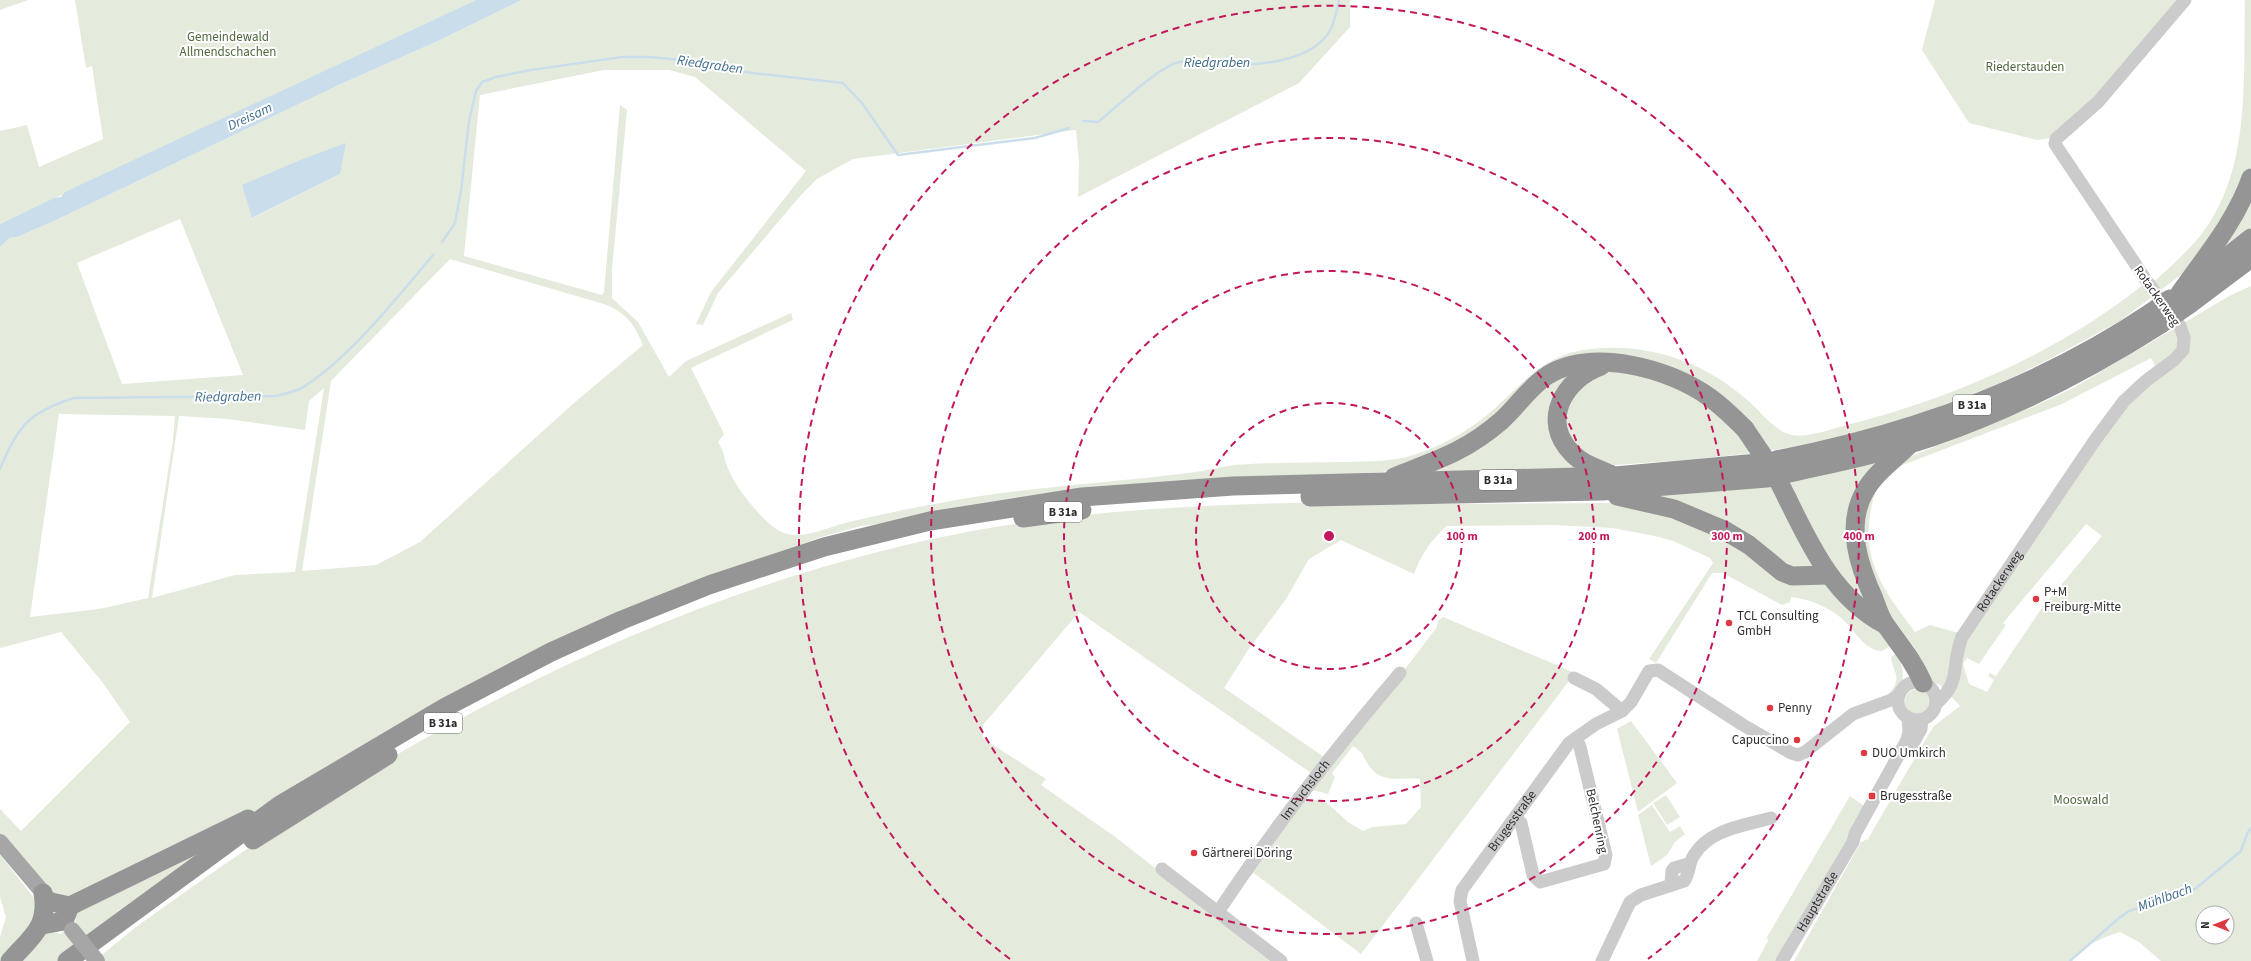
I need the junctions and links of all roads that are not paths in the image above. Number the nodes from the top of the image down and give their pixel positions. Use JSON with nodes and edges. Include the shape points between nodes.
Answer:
{"nodes":[{"id":1,"x":2185,"y":0,"type":"edge"},
{"id":2,"x":2251,"y":178,"type":"edge"},
{"id":3,"x":2251,"y":238,"type":"edge"},
{"id":4,"x":2251,"y":258,"type":"edge"},
{"id":5,"x":2251,"y":274,"type":"edge"},
{"id":6,"x":2207,"y":292,"type":"junction"},
{"id":7,"x":2185,"y":298,"type":"junction"},
{"id":8,"x":2156,"y":318,"type":"junction"},
{"id":9,"x":1609,"y":364,"type":"junction"},
{"id":10,"x":1912,"y":443,"type":"junction"},
{"id":11,"x":1772,"y":469,"type":"junction"},
{"id":12,"x":1615,"y":476,"type":"junction"},
{"id":13,"x":1382,"y":482,"type":"junction"},
{"id":14,"x":1602,"y":491,"type":"junction"},
{"id":15,"x":1828,"y":575,"type":"junction"},
{"id":16,"x":1884,"y":624,"type":"junction"},
{"id":17,"x":1400,"y":673,"type":"dead end"},
{"id":18,"x":1574,"y":678,"type":"dead end"},
{"id":19,"x":1955,"y":679,"type":"junction"},
{"id":20,"x":1916,"y":688,"type":"junction"},
{"id":21,"x":1936,"y":704,"type":"junction"},
{"id":22,"x":1622,"y":711,"type":"junction"},
{"id":23,"x":1860,"y":712,"type":"junction"},
{"id":24,"x":1904,"y":715,"type":"junction"},
{"id":25,"x":1922,"y":720,"type":"junction"},
{"id":26,"x":1576,"y":738,"type":"junction"},
{"id":27,"x":280,"y":805,"type":"junction"},
{"id":28,"x":1516,"y":818,"type":"junction"},
{"id":29,"x":1771,"y":818,"type":"dead end"},
{"id":30,"x":0,"y":842,"type":"edge"},
{"id":31,"x":1853,"y":842,"type":"junction"},
{"id":32,"x":1162,"y":869,"type":"dead end"},
{"id":33,"x":47,"y":897,"type":"junction"},
{"id":34,"x":1218,"y":912,"type":"junction"},
{"id":35,"x":69,"y":921,"type":"junction"},
{"id":36,"x":1416,"y":923,"type":"dead end"},
{"id":37,"x":42,"y":925,"type":"junction"},
{"id":38,"x":10,"y":961,"type":"edge"},
{"id":39,"x":67,"y":961,"type":"edge"},
{"id":40,"x":85,"y":961,"type":"edge"},
{"id":41,"x":97,"y":961,"type":"edge"},
{"id":42,"x":1281,"y":961,"type":"edge"},
{"id":43,"x":1427,"y":961,"type":"edge"},
{"id":44,"x":1473,"y":961,"type":"edge"},
{"id":45,"x":1602,"y":961,"type":"edge"},
{"id":46,"x":1782,"y":961,"type":"edge"}],
"edges":[{"from":1,"to":19,"type":"street","name":"Rotackerweg","via":[[2098,102],[2056,139],[2055,144],[2148,283],[2180,326],[2184,338],[2183,350],[2124,401],[2095,440],[1962,637],[1956,656]]},
{"from":2,"to":7,"type":"highway","via":[[2237,211]]},
{"from":3,"to":7,"type":"highway","number":"B 31a"},
{"from":4,"to":6,"type":"highway","number":"B 31a"},
{"from":5,"to":6,"type":"highway"},
{"from":6,"to":7,"type":"highway","number":"B 31a"},
{"from":7,"to":8,"type":"highway","number":"B 31a","bridge":true},
{"from":8,"to":10,"type":"highway","number":"B 31a","via":[[2082,371],[2014,405]]},
{"from":8,"to":11,"type":"highway","number":"B 31a","via":[[1989,398],[1934,419]]},
{"from":9,"to":12,"type":"highway","via":[[1584,373],[1574,381],[1560,402],[1557,417],[1560,433],[1572,453],[1586,464]]},
{"from":9,"to":13,"type":"highway","via":[[1583,363],[1549,375],[1502,420],[1455,454]]},
{"from":9,"to":15,"type":"highway","bridge":true,"via":[[1649,370],[1690,385],[1725,409],[1745,429],[1770,466],[1808,542]]},
{"from":10,"to":11,"type":"highway","number":"B 31a","via":[[1850,460]]},
{"from":10,"to":16,"type":"highway","via":[[1872,480],[1864,491],[1856,518],[1857,551],[1861,569]]},
{"from":11,"to":12,"type":"highway","number":"B 31a"},
{"from":11,"to":14,"type":"highway","number":"B 31a"},
{"from":12,"to":13,"type":"highway","number":"B 31a"},
{"from":13,"to":27,"type":"highway","number":"B 31a","via":[[1226,487],[1053,500],[930,521],[824,547],[709,585],[552,652],[444,708]]},
{"from":14,"to":15,"type":"highway","via":[[1700,518],[1749,545],[1782,572],[1792,576]]},
{"from":14,"to":40,"type":"highway","number":"B 31a","via":[[1187,501],[1081,510],[911,538],[793,570],[710,598],[624,632],[513,684],[447,720],[284,820]]},
{"from":15,"to":16,"type":"highway","via":[[1859,606]]},
{"from":16,"to":20,"type":"highway","via":[[1916,665]]},
{"from":17,"to":34,"type":"street","name":"Im Fuchsloch","via":[[1313,782],[1244,873]]},
{"from":18,"to":22,"type":"street","via":[[1596,689]]},
{"from":19,"to":20,"type":"street","name":"Brugesstraße","via":[[1939,688]]},
{"from":19,"to":21,"type":"street","name":"Hauptstraße","via":[[1949,691]]},
{"from":20,"to":21,"type":"street"},
{"from":20,"to":23,"type":"street","name":"Brugesstraße"},
{"from":20,"to":24,"type":"street","name":"Hauptstraße","via":[[1898,702]]},
{"from":21,"to":25,"type":"street","name":"Hauptstraße","via":[[1931,714]]},
{"from":22,"to":23,"type":"street","name":"Brugesstraße","via":[[1631,702],[1649,671],[1658,670],[1743,725],[1798,755]]},
{"from":22,"to":26,"type":"street","name":"Brugesstraße"},
{"from":23,"to":24,"type":"street"},
{"from":24,"to":25,"type":"street"},
{"from":24,"to":31,"type":"street","name":"Hauptstraße","via":[[1909,731],[1906,740]]},
{"from":25,"to":31,"type":"street","name":"Hauptstraße","via":[[1921,729],[1860,837]]},
{"from":26,"to":28,"type":"street","name":"Brugesstraße"},
{"from":26,"to":28,"type":"street","name":"Belchenring","via":[[1606,856],[1604,864],[1540,882],[1533,875],[1521,823]]},
{"from":27,"to":35,"type":"highway","via":[[232,826]]},
{"from":27,"to":39,"type":"highway","number":"B 31a"},
{"from":28,"to":44,"type":"street","name":"Brugesstraße","via":[[1462,890],[1460,901]]},
{"from":29,"to":45,"type":"street","via":[[1725,830],[1709,838],[1688,864],[1688,876],[1684,881],[1641,895],[1630,902]]},
{"from":30,"to":33,"type":"main road"},
{"from":31,"to":46,"type":"street","name":"Hauptstraße"},
{"from":32,"to":34,"type":"street"},
{"from":33,"to":35,"type":"highway"},
{"from":33,"to":37,"type":"highway"},
{"from":34,"to":42,"type":"street"},
{"from":35,"to":37,"type":"highway"},
{"from":35,"to":41,"type":"main road","bridge":true},
{"from":36,"to":43,"type":"street"},
{"from":37,"to":38,"type":"highway"}]}
